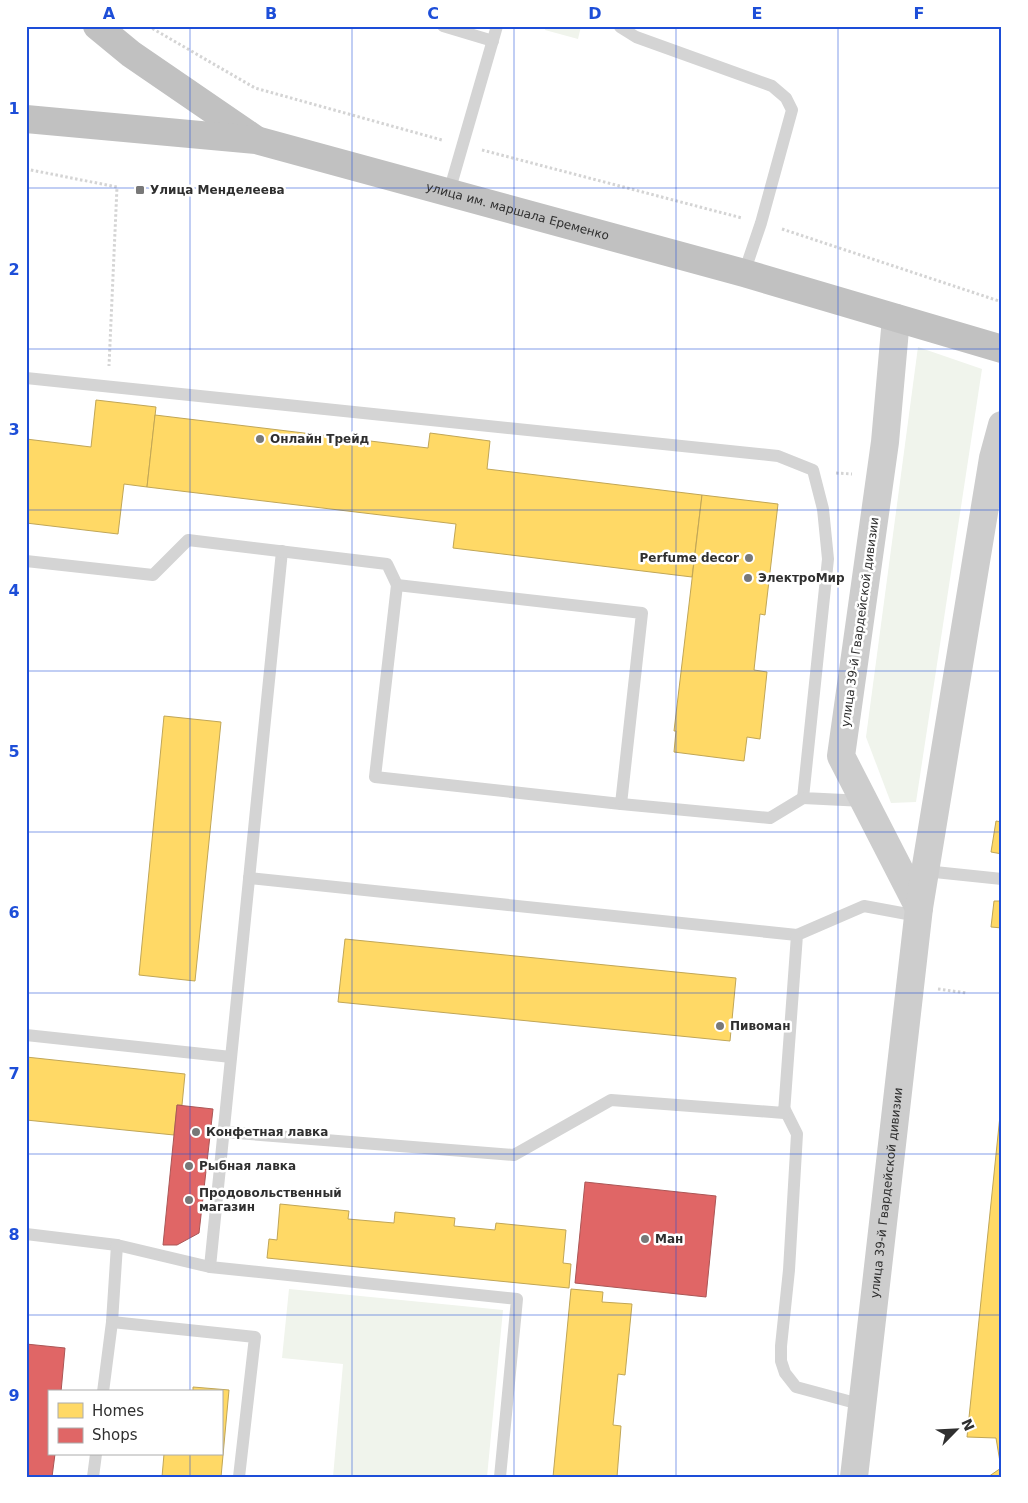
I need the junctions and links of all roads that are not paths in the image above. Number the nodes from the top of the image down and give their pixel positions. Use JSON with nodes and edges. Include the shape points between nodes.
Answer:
{"nodes":[{"id":1,"x":98,"y":26,"type":"edge"},
{"id":2,"x":443,"y":26,"type":"edge"},
{"id":3,"x":498,"y":26,"type":"edge"},
{"id":4,"x":620,"y":26,"type":"edge"},
{"id":5,"x":493,"y":41,"type":"junction"},
{"id":6,"x":26,"y":119,"type":"edge"},
{"id":7,"x":256,"y":140,"type":"junction"},
{"id":8,"x":449,"y":192,"type":"junction"},
{"id":9,"x":744,"y":273,"type":"junction"},
{"id":10,"x":896,"y":318,"type":"junction"},
{"id":11,"x":1002,"y":350,"type":"edge"},
{"id":12,"x":26,"y":378,"type":"edge"},
{"id":13,"x":1002,"y":425,"type":"edge"},
{"id":14,"x":282,"y":552,"type":"junction"},
{"id":15,"x":26,"y":561,"type":"edge"},
{"id":16,"x":397,"y":585,"type":"junction"},
{"id":17,"x":803,"y":798,"type":"junction"},
{"id":18,"x":864,"y":801,"type":"junction"},
{"id":19,"x":621,"y":804,"type":"junction"},
{"id":20,"x":925,"y":871,"type":"junction"},
{"id":21,"x":249,"y":878,"type":"junction"},
{"id":22,"x":1002,"y":879,"type":"edge"},
{"id":23,"x":918,"y":912,"type":"junction"},
{"id":24,"x":796,"y":935,"type":"junction"},
{"id":25,"x":26,"y":1035,"type":"edge"},
{"id":26,"x":231,"y":1057,"type":"junction"},
{"id":27,"x":785,"y":1110,"type":"junction"},
{"id":28,"x":224,"y":1132,"type":"junction"},
{"id":29,"x":26,"y":1234,"type":"edge"},
{"id":30,"x":117,"y":1245,"type":"junction"},
{"id":31,"x":210,"y":1267,"type":"junction"},
{"id":32,"x":112,"y":1322,"type":"junction"},
{"id":33,"x":103,"y":1390,"type":"edge"},
{"id":34,"x":863,"y":1405,"type":"junction"},
{"id":35,"x":96,"y":1456,"type":"edge"},
{"id":36,"x":93,"y":1477,"type":"edge"},
{"id":37,"x":239,"y":1477,"type":"edge"},
{"id":38,"x":500,"y":1477,"type":"edge"},
{"id":39,"x":854,"y":1477,"type":"edge"}],
"edges":[{"from":1,"to":7,"type":"highway","via":[[131,54]]},
{"from":2,"to":5,"type":"lane"},
{"from":3,"to":5,"type":"lane"},
{"from":4,"to":9,"type":"lane","via":[[636,37],[772,86],[786,98],[792,110]]},
{"from":5,"to":8,"type":"lane"},
{"from":6,"to":7,"type":"highway","name":"улица им. маршала Еременко"},
{"from":7,"to":8,"type":"highway","name":"улица им. маршала Еременко"},
{"from":8,"to":9,"type":"highway","name":"улица им. маршала Еременко"},
{"from":9,"to":10,"type":"highway","name":"улица им. маршала Еременко"},
{"from":10,"to":11,"type":"highway","name":"улица им. маршала Еременко"},
{"from":10,"to":18,"type":"main road","name":"улица 39-й Гвардейской дивизии","via":[[885,442],[841,756]]},
{"from":12,"to":17,"type":"lane","via":[[778,456],[813,470],[823,509],[828,559]]},
{"from":13,"to":20,"type":"main road","name":"улица 39-й Гвардейской дивизии","via":[[993,458]]},
{"from":14,"to":15,"type":"lane","via":[[188,540],[154,575]]},
{"from":14,"to":16,"type":"lane","via":[[388,564]]},
{"from":14,"to":21,"type":"lane"},
{"from":16,"to":19,"type":"lane","via":[[642,613]]},
{"from":16,"to":19,"type":"lane","via":[[375,777]]},
{"from":17,"to":18,"type":"lane"},
{"from":17,"to":19,"type":"lane","via":[[770,818]]},
{"from":18,"to":23,"type":"main road","name":"улица 39-й Гвардейской дивизии"},
{"from":20,"to":22,"type":"lane"},
{"from":20,"to":23,"type":"main road","name":"улица 39-й Гвардейской дивизии"},
{"from":21,"to":24,"type":"lane"},
{"from":21,"to":26,"type":"lane"},
{"from":23,"to":24,"type":"lane","via":[[864,906]]},
{"from":23,"to":34,"type":"main road","name":"улица 39-й Гвардейской дивизии"},
{"from":24,"to":27,"type":"lane"},
{"from":25,"to":26,"type":"lane"},
{"from":26,"to":28,"type":"lane"},
{"from":27,"to":28,"type":"lane","via":[[784,1113],[611,1100],[514,1155]]},
{"from":27,"to":34,"type":"lane","via":[[797,1134],[790,1270],[781,1346],[784,1373],[796,1387]]},
{"from":28,"to":31,"type":"lane"},
{"from":29,"to":30,"type":"lane"},
{"from":30,"to":31,"type":"lane"},
{"from":30,"to":32,"type":"lane"},
{"from":31,"to":38,"type":"lane","via":[[518,1299]]},
{"from":32,"to":33,"type":"lane"},
{"from":32,"to":37,"type":"lane","via":[[255,1337]]},
{"from":34,"to":39,"type":"main road","name":"улица 39-й Гвардейской дивизии"},
{"from":35,"to":36,"type":"lane"}]}
